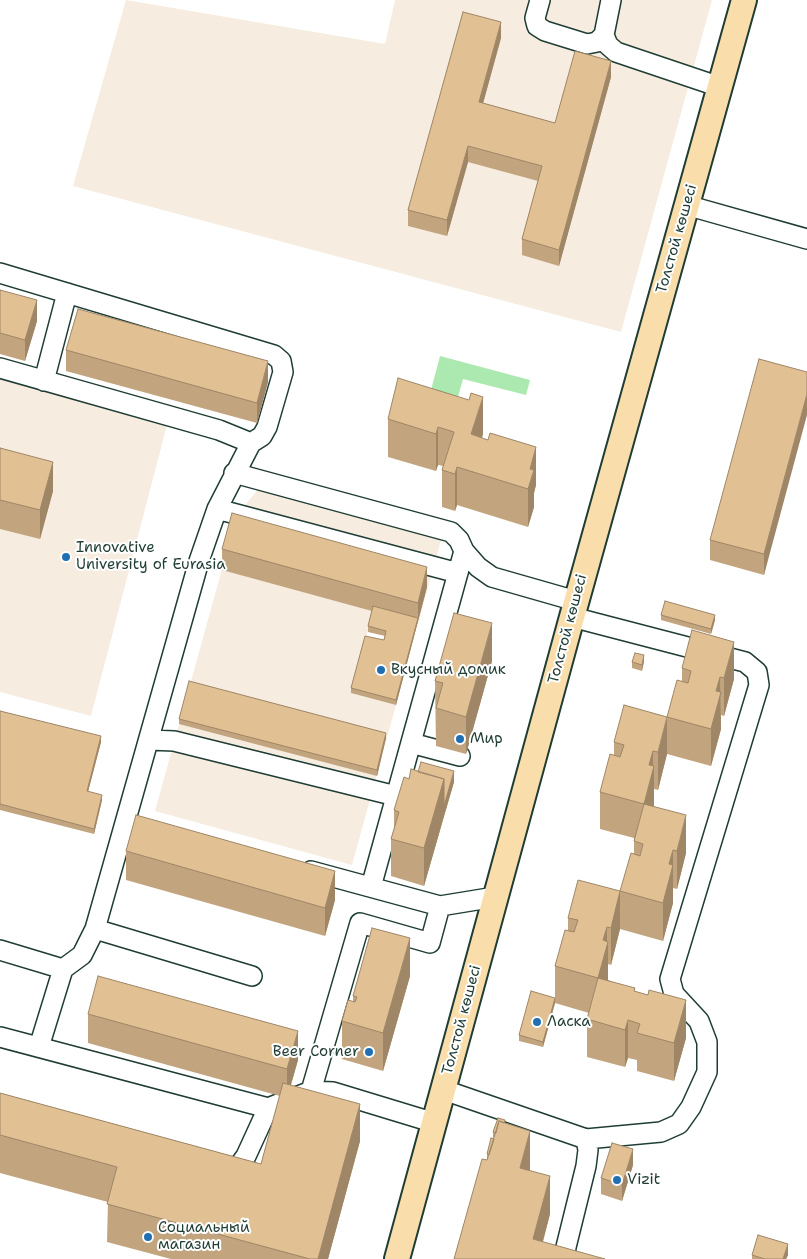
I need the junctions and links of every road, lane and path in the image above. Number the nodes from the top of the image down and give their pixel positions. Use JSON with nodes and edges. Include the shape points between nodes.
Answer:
{"nodes":[{"id":1,"x":540,"y":0,"type":"edge"},
{"id":2,"x":611,"y":0,"type":"edge"},
{"id":3,"x":744,"y":0,"type":"edge"},
{"id":4,"x":604,"y":35,"type":"junction"},
{"id":5,"x":720,"y":86,"type":"junction"},
{"id":6,"x":686,"y":206,"type":"junction"},
{"id":7,"x":807,"y":239,"type":"edge"},
{"id":8,"x":0,"y":273,"type":"edge"},
{"id":9,"x":67,"y":293,"type":"junction"},
{"id":10,"x":0,"y":368,"type":"edge"},
{"id":11,"x":44,"y":381,"type":"junction"},
{"id":12,"x":251,"y":442,"type":"junction"},
{"id":13,"x":234,"y":472,"type":"junction"},
{"id":14,"x":217,"y":509,"type":"junction"},
{"id":15,"x":464,"y":550,"type":"junction"},
{"id":16,"x":458,"y":574,"type":"junction"},
{"id":17,"x":574,"y":609,"type":"junction"},
{"id":18,"x":150,"y":740,"type":"junction"},
{"id":19,"x":411,"y":743,"type":"junction"},
{"id":20,"x":460,"y":756,"type":"dead end"},
{"id":21,"x":396,"y":796,"type":"junction"},
{"id":22,"x":127,"y":822,"type":"junction"},
{"id":23,"x":146,"y":827,"type":"edge"},
{"id":24,"x":296,"y":867,"type":"edge"},
{"id":25,"x":370,"y":887,"type":"junction"},
{"id":26,"x":495,"y":897,"type":"junction"},
{"id":27,"x":440,"y":906,"type":"junction"},
{"id":28,"x":95,"y":929,"type":"junction"},
{"id":29,"x":0,"y":950,"type":"edge"},
{"id":30,"x":63,"y":969,"type":"junction"},
{"id":31,"x":252,"y":976,"type":"dead end"},
{"id":32,"x":0,"y":1037,"type":"edge"},
{"id":33,"x":40,"y":1047,"type":"junction"},
{"id":34,"x":444,"y":1090,"type":"junction"},
{"id":35,"x":311,"y":1091,"type":"junction"},
{"id":36,"x":268,"y":1108,"type":"junction"},
{"id":37,"x":435,"y":1123,"type":"junction"},
{"id":38,"x":586,"y":1139,"type":"junction"},
{"id":39,"x":206,"y":1166,"type":"edge"},
{"id":40,"x":397,"y":1259,"type":"edge"},
{"id":41,"x":568,"y":1259,"type":"edge"}],
"edges":[{"from":1,"to":4,"type":"street","via":[[535,18],[537,26],[545,31],[587,44],[597,42]]},
{"from":2,"to":4,"type":"street"},
{"from":3,"to":5,"type":"main road","name":"Толстой көшесі"},
{"from":4,"to":5,"type":"street","via":[[616,52]]},
{"from":5,"to":6,"type":"main road","name":"Толстой көшесі"},
{"from":6,"to":7,"type":"street"},
{"from":6,"to":17,"type":"main road","name":"Толстой көшесі"},
{"from":8,"to":9,"type":"street"},
{"from":9,"to":11,"type":"street"},
{"from":9,"to":12,"type":"street","via":[[274,355],[281,361],[283,372],[267,427],[262,436]]},
{"from":10,"to":11,"type":"street"},
{"from":11,"to":12,"type":"street"},
{"from":12,"to":13,"type":"street"},
{"from":13,"to":14,"type":"street"},
{"from":13,"to":15,"type":"street","via":[[451,532]]},
{"from":14,"to":16,"type":"street"},
{"from":14,"to":18,"type":"street","via":[[199,561]]},
{"from":15,"to":16,"type":"street"},
{"from":15,"to":17,"type":"street","via":[[478,567],[492,577]]},
{"from":16,"to":19,"type":"street"},
{"from":17,"to":26,"type":"main road","name":"Толстой көшесі"},
{"from":17,"to":38,"type":"street","via":[[745,662],[757,672],[759,685],[670,979],[674,994],[699,1021],[707,1042],[707,1072],[691,1108],[678,1124],[661,1132]]},
{"from":18,"to":21,"type":"street","via":[[174,741]]},
{"from":18,"to":22,"type":"street"},
{"from":19,"to":20,"type":"street"},
{"from":19,"to":21,"type":"street"},
{"from":21,"to":25,"type":"street"},
{"from":22,"to":23,"type":"street"},
{"from":22,"to":28,"type":"street"},
{"from":24,"to":25,"type":"street"},
{"from":25,"to":27,"type":"street"},
{"from":26,"to":27,"type":"street"},
{"from":26,"to":34,"type":"main road","name":"Толстой көшесі"},
{"from":27,"to":35,"type":"street","via":[[430,943],[360,923]]},
{"from":28,"to":30,"type":"street","via":[[82,955]]},
{"from":28,"to":31,"type":"street"},
{"from":29,"to":30,"type":"street"},
{"from":30,"to":33,"type":"street"},
{"from":32,"to":33,"type":"street"},
{"from":33,"to":36,"type":"street"},
{"from":34,"to":37,"type":"main road","name":"Толстой көшесі"},
{"from":34,"to":38,"type":"street"},
{"from":35,"to":36,"type":"street"},
{"from":35,"to":37,"type":"street","via":[[333,1092]]},
{"from":36,"to":39,"type":"street","via":[[238,1167],[225,1171]]},
{"from":37,"to":40,"type":"main road","name":"Толстой көшесі"},
{"from":38,"to":41,"type":"street","via":[[586,1166],[566,1247]]}]}
